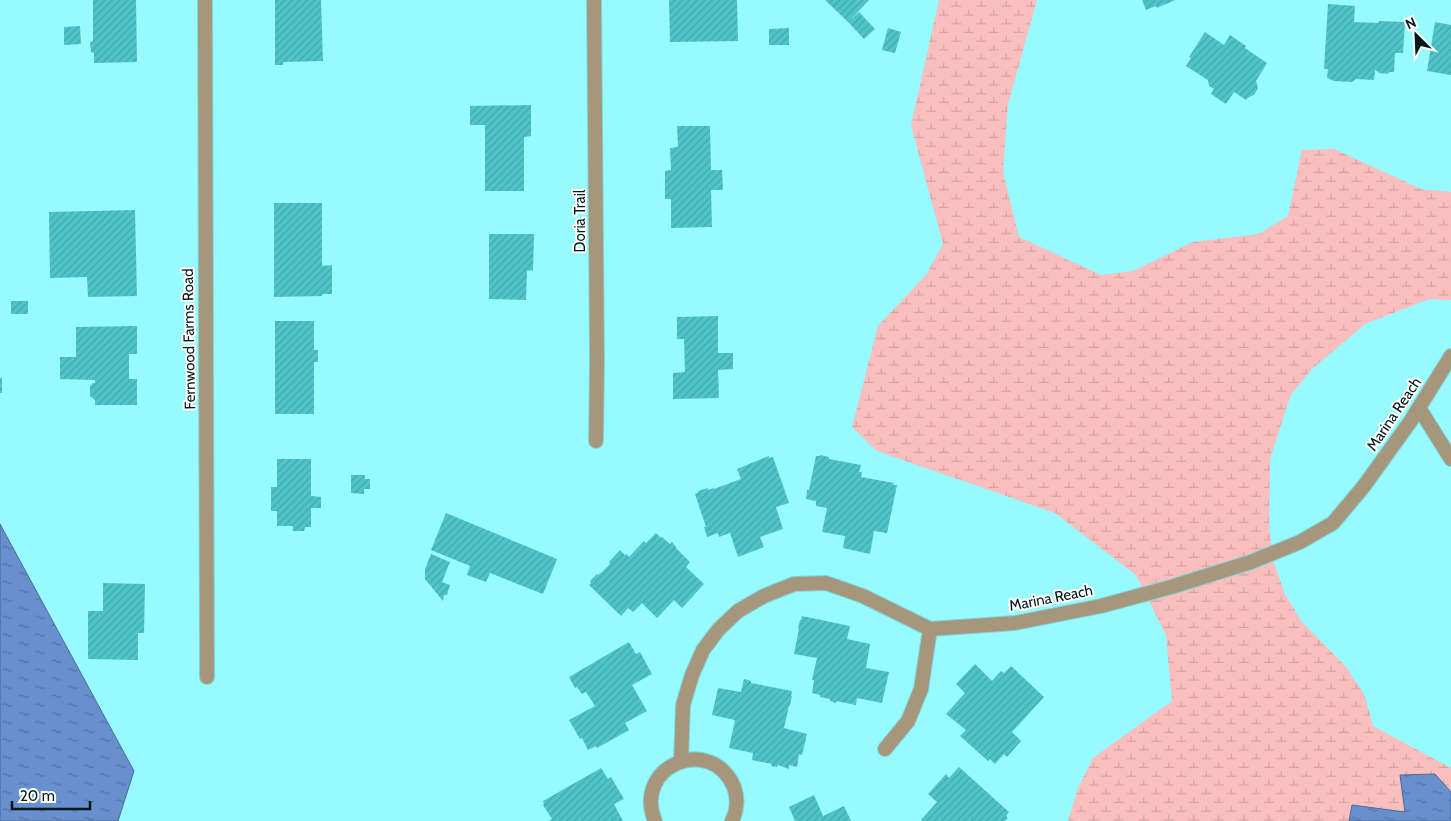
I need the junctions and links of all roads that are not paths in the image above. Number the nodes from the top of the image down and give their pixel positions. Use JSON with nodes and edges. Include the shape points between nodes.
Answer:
{"nodes":[{"id":1,"x":205,"y":0,"type":"edge"},
{"id":2,"x":594,"y":0,"type":"edge"},
{"id":3,"x":1451,"y":356,"type":"edge"},
{"id":4,"x":1419,"y":408,"type":"junction"},
{"id":5,"x":596,"y":442,"type":"dead end"},
{"id":6,"x":1451,"y":459,"type":"edge"},
{"id":7,"x":930,"y":629,"type":"junction"},
{"id":8,"x":207,"y":678,"type":"dead end"},
{"id":9,"x":885,"y":749,"type":"dead end"},
{"id":10,"x":681,"y":760,"type":"junction"},
{"id":11,"x":655,"y":821,"type":"edge"},
{"id":12,"x":732,"y":821,"type":"edge"}],
"edges":[{"from":1,"to":8,"type":"street","name":"Fernwood Farms Road"},
{"from":2,"to":5,"type":"street","name":"Doria Trail"},
{"from":3,"to":4,"type":"street","name":"Marina Reach"},
{"from":4,"to":6,"type":"street"},
{"from":4,"to":7,"type":"street","name":"Marina Reach","via":[[1364,486],[1333,523],[1300,542],[1251,562],[1101,606],[1015,623]]},
{"from":7,"to":9,"type":"street","via":[[921,689],[908,721]]},
{"from":7,"to":10,"type":"street","via":[[863,596],[826,584],[794,584],[764,596],[738,611],[703,650],[682,705]]},
{"from":10,"to":11,"type":"street","via":[[668,767],[652,791],[650,806]]},
{"from":10,"to":12,"type":"street","via":[[709,762],[730,779],[737,805]]}]}
